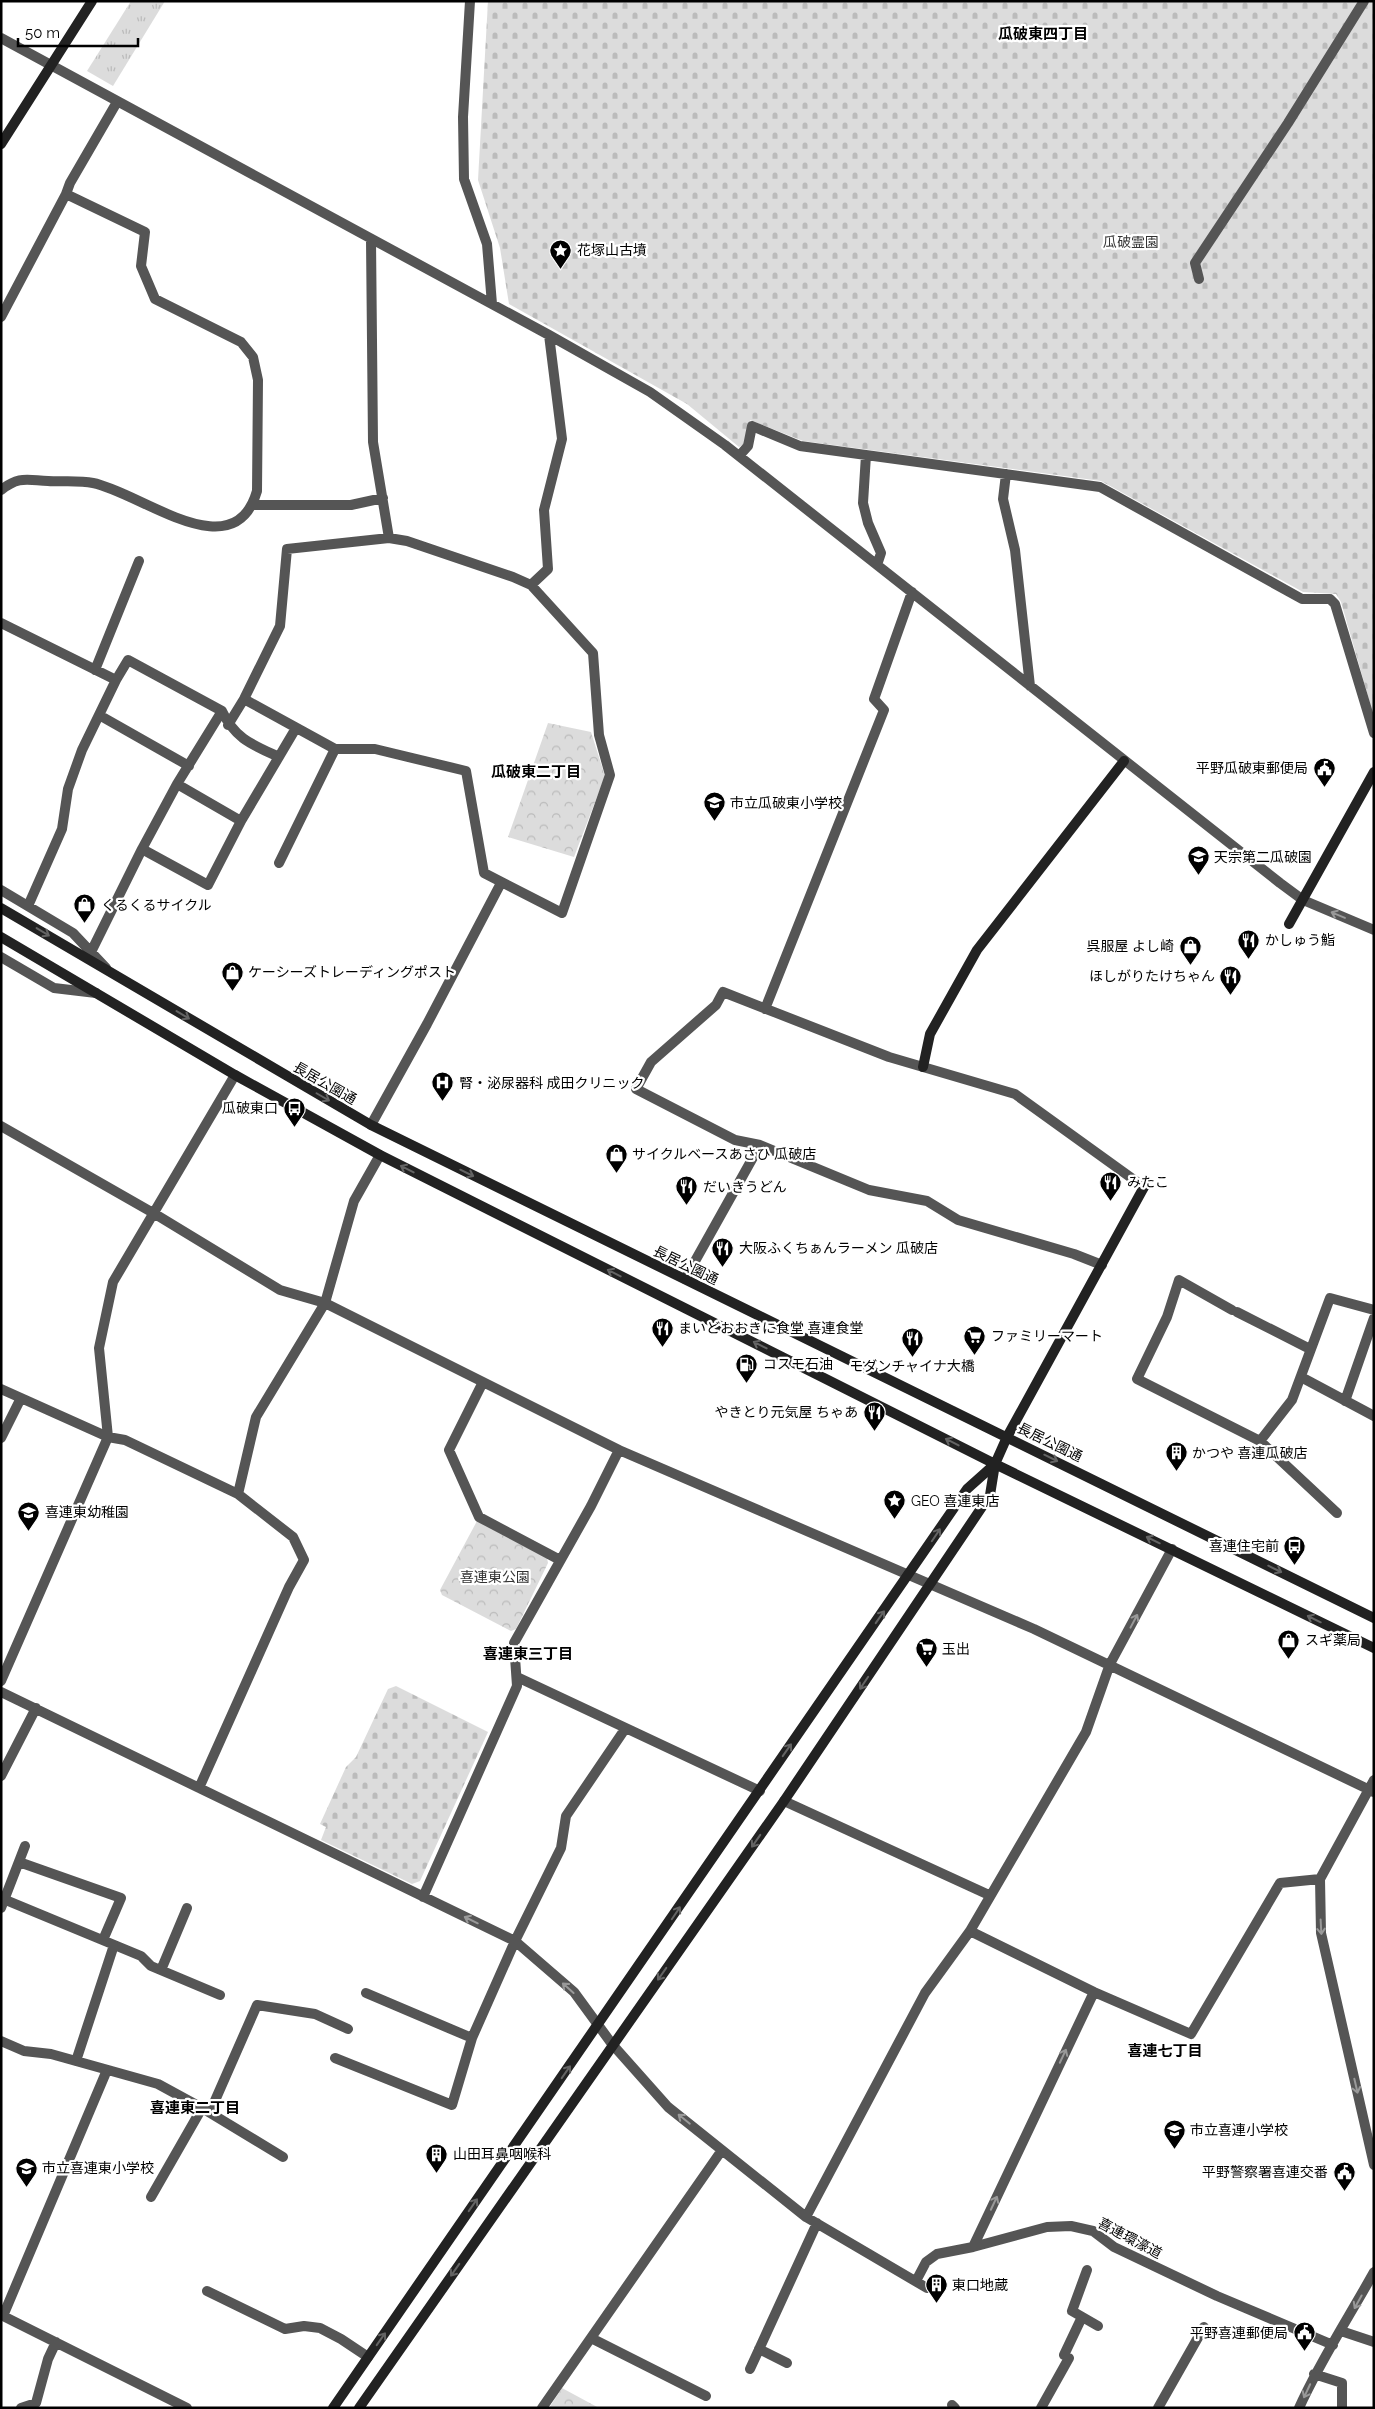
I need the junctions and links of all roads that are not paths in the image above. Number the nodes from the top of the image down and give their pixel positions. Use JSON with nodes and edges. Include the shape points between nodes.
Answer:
{"nodes":[{"id":1,"x":92,"y":1,"type":"edge"},
{"id":2,"x":470,"y":1,"type":"edge"},
{"id":3,"x":1364,"y":1,"type":"edge"},
{"id":4,"x":1,"y":38,"type":"edge"},
{"id":5,"x":51,"y":66,"type":"junction"},
{"id":6,"x":117,"y":102,"type":"junction"},
{"id":7,"x":1,"y":144,"type":"edge"},
{"id":8,"x":66,"y":194,"type":"junction"},
{"id":9,"x":371,"y":240,"type":"junction"},
{"id":10,"x":1198,"y":279,"type":"dead end"},
{"id":11,"x":492,"y":304,"type":"junction"},
{"id":12,"x":1,"y":317,"type":"edge"},
{"id":13,"x":549,"y":334,"type":"junction"},
{"id":14,"x":866,"y":455,"type":"junction"},
{"id":15,"x":739,"y":456,"type":"junction"},
{"id":16,"x":1006,"y":474,"type":"junction"},
{"id":17,"x":1,"y":490,"type":"edge"},
{"id":18,"x":382,"y":498,"type":"junction"},
{"id":19,"x":253,"y":505,"type":"junction"},
{"id":20,"x":389,"y":538,"type":"junction"},
{"id":21,"x":139,"y":561,"type":"dead end"},
{"id":22,"x":877,"y":564,"type":"junction"},
{"id":23,"x":531,"y":585,"type":"junction"},
{"id":24,"x":912,"y":592,"type":"junction"},
{"id":25,"x":1,"y":624,"type":"edge"},
{"id":26,"x":95,"y":670,"type":"junction"},
{"id":27,"x":116,"y":680,"type":"junction"},
{"id":28,"x":1030,"y":686,"type":"junction"},
{"id":29,"x":244,"y":699,"type":"junction"},
{"id":30,"x":222,"y":712,"type":"junction"},
{"id":31,"x":99,"y":715,"type":"junction"},
{"id":32,"x":228,"y":725,"type":"junction"},
{"id":33,"x":296,"y":728,"type":"junction"},
{"id":34,"x":1374,"y":733,"type":"edge"},
{"id":35,"x":335,"y":749,"type":"junction"},
{"id":36,"x":279,"y":757,"type":"junction"},
{"id":37,"x":1124,"y":761,"type":"junction"},
{"id":38,"x":189,"y":766,"type":"junction"},
{"id":39,"x":1374,"y":772,"type":"edge"},
{"id":40,"x":177,"y":784,"type":"junction"},
{"id":41,"x":241,"y":821,"type":"junction"},
{"id":42,"x":142,"y":849,"type":"junction"},
{"id":43,"x":278,"y":863,"type":"dead end"},
{"id":44,"x":501,"y":883,"type":"junction"},
{"id":45,"x":1,"y":890,"type":"edge"},
{"id":46,"x":1303,"y":900,"type":"junction"},
{"id":47,"x":28,"y":906,"type":"junction"},
{"id":48,"x":1,"y":908,"type":"edge"},
{"id":49,"x":1289,"y":924,"type":"dead end"},
{"id":50,"x":1374,"y":930,"type":"edge"},
{"id":51,"x":1,"y":937,"type":"edge"},
{"id":52,"x":91,"y":952,"type":"junction"},
{"id":53,"x":1,"y":957,"type":"edge"},
{"id":54,"x":111,"y":972,"type":"junction"},
{"id":55,"x":97,"y":993,"type":"junction"},
{"id":56,"x":766,"y":1010,"type":"junction"},
{"id":57,"x":923,"y":1067,"type":"junction"},
{"id":58,"x":235,"y":1075,"type":"junction"},
{"id":59,"x":371,"y":1125,"type":"junction"},
{"id":60,"x":1,"y":1126,"type":"edge"},
{"id":61,"x":760,"y":1145,"type":"junction"},
{"id":62,"x":380,"y":1155,"type":"junction"},
{"id":63,"x":155,"y":1214,"type":"junction"},
{"id":64,"x":1102,"y":1265,"type":"junction"},
{"id":65,"x":684,"y":1279,"type":"junction"},
{"id":66,"x":324,"y":1303,"type":"junction"},
{"id":67,"x":1374,"y":1310,"type":"edge"},
{"id":68,"x":1374,"y":1318,"type":"edge"},
{"id":69,"x":1310,"y":1350,"type":"junction"},
{"id":70,"x":1301,"y":1377,"type":"junction"},
{"id":71,"x":483,"y":1382,"type":"junction"},
{"id":72,"x":1,"y":1389,"type":"edge"},
{"id":73,"x":21,"y":1398,"type":"junction"},
{"id":74,"x":1345,"y":1401,"type":"junction"},
{"id":75,"x":1374,"y":1416,"type":"edge"},
{"id":76,"x":108,"y":1437,"type":"junction"},
{"id":77,"x":1007,"y":1437,"type":"junction"},
{"id":78,"x":1,"y":1438,"type":"edge"},
{"id":79,"x":1260,"y":1441,"type":"junction"},
{"id":80,"x":619,"y":1450,"type":"junction"},
{"id":81,"x":995,"y":1464,"type":"junction"},
{"id":82,"x":238,"y":1494,"type":"junction"},
{"id":83,"x":1337,"y":1513,"type":"dead end"},
{"id":84,"x":1172,"y":1549,"type":"junction"},
{"id":85,"x":560,"y":1560,"type":"junction"},
{"id":86,"x":909,"y":1576,"type":"junction"},
{"id":87,"x":931,"y":1585,"type":"junction"},
{"id":88,"x":1374,"y":1618,"type":"edge"},
{"id":89,"x":1374,"y":1648,"type":"edge"},
{"id":90,"x":1110,"y":1664,"type":"junction"},
{"id":91,"x":517,"y":1677,"type":"junction"},
{"id":92,"x":1,"y":1682,"type":"edge"},
{"id":93,"x":1,"y":1692,"type":"edge"},
{"id":94,"x":36,"y":1708,"type":"junction"},
{"id":95,"x":625,"y":1729,"type":"junction"},
{"id":96,"x":1,"y":1776,"type":"edge"},
{"id":97,"x":1372,"y":1787,"type":"edge"},
{"id":98,"x":199,"y":1788,"type":"junction"},
{"id":99,"x":760,"y":1790,"type":"junction"},
{"id":100,"x":784,"y":1801,"type":"junction"},
{"id":101,"x":25,"y":1846,"type":"dead end"},
{"id":102,"x":19,"y":1862,"type":"junction"},
{"id":103,"x":1320,"y":1879,"type":"junction"},
{"id":104,"x":989,"y":1895,"type":"junction"},
{"id":105,"x":423,"y":1897,"type":"junction"},
{"id":106,"x":2,"y":1902,"type":"edge"},
{"id":107,"x":187,"y":1908,"type":"dead end"},
{"id":108,"x":970,"y":1930,"type":"junction"},
{"id":109,"x":103,"y":1940,"type":"junction"},
{"id":110,"x":515,"y":1941,"type":"junction"},
{"id":111,"x":114,"y":1945,"type":"junction"},
{"id":112,"x":161,"y":1970,"type":"junction"},
{"id":113,"x":1094,"y":1992,"type":"junction"},
{"id":114,"x":366,"y":1993,"type":"dead end"},
{"id":115,"x":220,"y":1995,"type":"dead end"},
{"id":116,"x":599,"y":2026,"type":"junction"},
{"id":117,"x":348,"y":2029,"type":"dead end"},
{"id":118,"x":472,"y":2038,"type":"junction"},
{"id":119,"x":1,"y":2041,"type":"edge"},
{"id":120,"x":612,"y":2044,"type":"junction"},
{"id":121,"x":335,"y":2058,"type":"dead end"},
{"id":122,"x":76,"y":2061,"type":"junction"},
{"id":123,"x":107,"y":2070,"type":"junction"},
{"id":124,"x":206,"y":2110,"type":"junction"},
{"id":125,"x":722,"y":2150,"type":"junction"},
{"id":126,"x":283,"y":2157,"type":"dead end"},
{"id":127,"x":1374,"y":2164,"type":"edge"},
{"id":128,"x":151,"y":2197,"type":"dead end"},
{"id":129,"x":806,"y":2217,"type":"junction"},
{"id":130,"x":817,"y":2223,"type":"junction"},
{"id":131,"x":973,"y":2247,"type":"junction"},
{"id":132,"x":1087,"y":2270,"type":"dead end"},
{"id":133,"x":1374,"y":2272,"type":"edge"},
{"id":134,"x":912,"y":2279,"type":"junction"},
{"id":135,"x":927,"y":2288,"type":"dead end"},
{"id":136,"x":207,"y":2291,"type":"dead end"},
{"id":137,"x":2,"y":2315,"type":"edge"},
{"id":138,"x":1082,"y":2317,"type":"junction"},
{"id":139,"x":1098,"y":2326,"type":"dead end"},
{"id":140,"x":1204,"y":2327,"type":"dead end"},
{"id":141,"x":1341,"y":2331,"type":"junction"},
{"id":142,"x":591,"y":2338,"type":"junction"},
{"id":143,"x":56,"y":2342,"type":"junction"},
{"id":144,"x":1374,"y":2342,"type":"edge"},
{"id":145,"x":1333,"y":2345,"type":"junction"},
{"id":146,"x":759,"y":2349,"type":"junction"},
{"id":147,"x":368,"y":2357,"type":"junction"},
{"id":148,"x":787,"y":2363,"type":"dead end"},
{"id":149,"x":750,"y":2369,"type":"dead end"},
{"id":150,"x":1314,"y":2374,"type":"junction"},
{"id":151,"x":706,"y":2396,"type":"dead end"},
{"id":152,"x":21,"y":2408,"type":"edge"},
{"id":153,"x":187,"y":2408,"type":"edge"},
{"id":154,"x":333,"y":2408,"type":"edge"},
{"id":155,"x":359,"y":2408,"type":"edge"},
{"id":156,"x":542,"y":2408,"type":"edge"},
{"id":157,"x":1041,"y":2408,"type":"edge"},
{"id":158,"x":1158,"y":2408,"type":"edge"},
{"id":159,"x":1299,"y":2408,"type":"edge"},
{"id":160,"x":1342,"y":2408,"type":"edge"}],
"edges":[{"from":1,"to":5,"type":"street"},
{"from":2,"to":11,"type":"street","via":[[463,117],[464,179],[487,244]]},
{"from":3,"to":10,"type":"street","via":[[1288,123],[1195,262]]},
{"from":4,"to":5,"type":"street"},
{"from":5,"to":6,"type":"street"},
{"from":5,"to":7,"type":"street"},
{"from":6,"to":8,"type":"street"},
{"from":6,"to":9,"type":"street"},
{"from":8,"to":12,"type":"street"},
{"from":8,"to":19,"type":"street","via":[[145,232],[141,266],[156,299],[241,342],[253,357],[258,380],[257,491]]},
{"from":9,"to":11,"type":"street"},
{"from":9,"to":18,"type":"street","via":[[373,442]]},
{"from":11,"to":13,"type":"street"},
{"from":13,"to":15,"type":"street","via":[[650,392]]},
{"from":13,"to":23,"type":"street","via":[[562,439],[544,510],[548,569]]},
{"from":14,"to":15,"type":"street","via":[[800,446],[752,426],[748,446]]},
{"from":14,"to":16,"type":"street"},
{"from":14,"to":22,"type":"street","via":[[863,503],[881,553]]},
{"from":15,"to":22,"type":"street"},
{"from":16,"to":28,"type":"street","via":[[1003,499],[1015,550]]},
{"from":16,"to":34,"type":"street","via":[[1100,487],[1302,599],[1330,599],[1335,604]]},
{"from":17,"to":19,"type":"street","via":[[14,480],[94,483],[177,519],[222,527],[238,522]]},
{"from":18,"to":19,"type":"street","via":[[351,505]]},
{"from":18,"to":20,"type":"street"},
{"from":20,"to":23,"type":"street"},
{"from":20,"to":29,"type":"street","via":[[287,549],[280,626]]},
{"from":21,"to":26,"type":"street"},
{"from":22,"to":24,"type":"street"},
{"from":23,"to":44,"type":"street","via":[[593,653],[600,735],[610,775],[562,913]]},
{"from":24,"to":28,"type":"street"},
{"from":24,"to":56,"type":"street","via":[[874,699],[884,710]]},
{"from":25,"to":26,"type":"street"},
{"from":26,"to":27,"type":"street"},
{"from":27,"to":30,"type":"street","via":[[128,660]]},
{"from":27,"to":31,"type":"street"},
{"from":28,"to":37,"type":"street"},
{"from":29,"to":32,"type":"street"},
{"from":29,"to":33,"type":"street"},
{"from":30,"to":32,"type":"street"},
{"from":30,"to":38,"type":"street"},
{"from":31,"to":38,"type":"street"},
{"from":31,"to":47,"type":"street","via":[[68,789],[62,829]]},
{"from":32,"to":36,"type":"street","via":[[237,736]]},
{"from":33,"to":35,"type":"street"},
{"from":33,"to":36,"type":"street"},
{"from":35,"to":43,"type":"street"},
{"from":35,"to":44,"type":"street","via":[[374,749],[466,771],[484,873]]},
{"from":36,"to":41,"type":"street"},
{"from":37,"to":46,"type":"street"},
{"from":37,"to":57,"type":"street","via":[[977,950],[930,1034]]},
{"from":38,"to":40,"type":"street"},
{"from":39,"to":46,"type":"street"},
{"from":40,"to":41,"type":"street"},
{"from":40,"to":42,"type":"street"},
{"from":41,"to":42,"type":"street","via":[[208,885]]},
{"from":42,"to":52,"type":"street"},
{"from":44,"to":59,"type":"street"},
{"from":45,"to":47,"type":"street"},
{"from":46,"to":49,"type":"street"},
{"from":50,"to":46,"type":"street","one_way":true},
{"from":47,"to":52,"type":"street","via":[[73,934]]},
{"from":48,"to":54,"type":"street","name":"長居公園通","one_way":true},
{"from":51,"to":55,"type":"street"},
{"from":52,"to":54,"type":"street"},
{"from":53,"to":55,"type":"street","via":[[54,988]]},
{"from":54,"to":59,"type":"street","name":"長居公園通","one_way":true},
{"from":55,"to":58,"type":"street"},
{"from":56,"to":57,"type":"street"},
{"from":56,"to":61,"type":"street","via":[[722,992],[716,1005],[652,1062],[636,1089],[735,1140]]},
{"from":57,"to":64,"type":"street","via":[[1016,1094],[1144,1187]]},
{"from":58,"to":62,"type":"street"},
{"from":58,"to":63,"type":"street"},
{"from":59,"to":65,"type":"street","name":"長居公園通","one_way":true},
{"from":60,"to":63,"type":"street"},
{"from":61,"to":64,"type":"street","via":[[869,1190],[927,1201],[958,1220]]},
{"from":61,"to":65,"type":"street"},
{"from":62,"to":66,"type":"street","via":[[354,1201]]},
{"from":81,"to":62,"type":"street","one_way":true},
{"from":63,"to":66,"type":"street","via":[[280,1290]]},
{"from":63,"to":76,"type":"street","via":[[113,1282],[101,1338],[99,1348]]},
{"from":64,"to":77,"type":"street"},
{"from":65,"to":77,"type":"street","name":"長居公園通"},
{"from":66,"to":71,"type":"street"},
{"from":66,"to":82,"type":"street","via":[[256,1417]]},
{"from":67,"to":69,"type":"street","via":[[1330,1298]]},
{"from":68,"to":74,"type":"street"},
{"from":69,"to":70,"type":"street"},
{"from":69,"to":79,"type":"street","via":[[1178,1280],[1167,1317],[1137,1379]]},
{"from":70,"to":74,"type":"street"},
{"from":70,"to":79,"type":"street","via":[[1292,1400]]},
{"from":71,"to":80,"type":"street"},
{"from":71,"to":85,"type":"street","via":[[449,1450],[479,1517]]},
{"from":72,"to":73,"type":"street"},
{"from":73,"to":76,"type":"street"},
{"from":73,"to":78,"type":"street"},
{"from":74,"to":75,"type":"street"},
{"from":76,"to":82,"type":"street","via":[[126,1440]]},
{"from":76,"to":92,"type":"street"},
{"from":77,"to":81,"type":"street"},
{"from":77,"to":88,"type":"street","name":"長居公園通","one_way":true},
{"from":79,"to":83,"type":"street"},
{"from":80,"to":85,"type":"street"},
{"from":80,"to":86,"type":"street"},
{"from":84,"to":81,"type":"street","one_way":true},
{"from":86,"to":81,"type":"street","one_way":true,"via":[[967,1489]]},
{"from":81,"to":87,"type":"street","via":[[990,1495]]},
{"from":82,"to":98,"type":"street","via":[[293,1537],[304,1560]]},
{"from":89,"to":84,"type":"street","one_way":true},
{"from":90,"to":84,"type":"street","one_way":true},
{"from":85,"to":91,"type":"street","via":[[514,1643]]},
{"from":86,"to":87,"type":"street"},
{"from":99,"to":86,"type":"street","one_way":true},
{"from":87,"to":90,"type":"street"},
{"from":87,"to":100,"type":"street","one_way":true},
{"from":90,"to":97,"type":"street"},
{"from":90,"to":104,"type":"street","via":[[1086,1732]]},
{"from":91,"to":95,"type":"street"},
{"from":91,"to":105,"type":"street","via":[[517,1686]]},
{"from":93,"to":94,"type":"street"},
{"from":94,"to":96,"type":"street"},
{"from":94,"to":98,"type":"street"},
{"from":95,"to":99,"type":"street"},
{"from":95,"to":110,"type":"street","via":[[566,1816],[561,1848]]},
{"from":97,"to":103,"type":"street"},
{"from":98,"to":105,"type":"street"},
{"from":116,"to":99,"type":"street","one_way":true},
{"from":100,"to":104,"type":"street"},
{"from":100,"to":120,"type":"street","one_way":true},
{"from":101,"to":102,"type":"street"},
{"from":102,"to":106,"type":"street"},
{"from":102,"to":109,"type":"street","via":[[121,1898]]},
{"from":103,"to":113,"type":"street","via":[[1280,1883],[1191,2034]]},
{"from":103,"to":127,"type":"street","one_way":true,"via":[[1321,1933]]},
{"from":104,"to":108,"type":"street"},
{"from":110,"to":105,"type":"street","one_way":true},
{"from":106,"to":109,"type":"street"},
{"from":107,"to":112,"type":"street"},
{"from":108,"to":113,"type":"street"},
{"from":108,"to":129,"type":"street","via":[[925,1993]]},
{"from":109,"to":111,"type":"street"},
{"from":116,"to":110,"type":"street","one_way":true,"via":[[574,1992]]},
{"from":110,"to":118,"type":"street"},
{"from":111,"to":112,"type":"street","via":[[141,1956]]},
{"from":111,"to":122,"type":"street"},
{"from":112,"to":115,"type":"street"},
{"from":131,"to":113,"type":"street","one_way":true},
{"from":114,"to":118,"type":"street"},
{"from":116,"to":120,"type":"street"},
{"from":147,"to":116,"type":"street","one_way":true},
{"from":117,"to":124,"type":"street","via":[[315,2014],[257,2005]]},
{"from":118,"to":121,"type":"street","via":[[452,2105]]},
{"from":119,"to":122,"type":"street","via":[[24,2050]]},
{"from":125,"to":120,"type":"street","one_way":true,"via":[[668,2106]]},
{"from":120,"to":155,"type":"street","one_way":true},
{"from":122,"to":123,"type":"street"},
{"from":123,"to":124,"type":"street","via":[[158,2084]]},
{"from":123,"to":137,"type":"street"},
{"from":124,"to":126,"type":"street"},
{"from":124,"to":128,"type":"street"},
{"from":125,"to":129,"type":"street"},
{"from":125,"to":142,"type":"street"},
{"from":129,"to":130,"type":"street"},
{"from":130,"to":134,"type":"street"},
{"from":130,"to":146,"type":"street"},
{"from":131,"to":134,"type":"street","name":"喜連環濠道","via":[[937,2254]]},
{"from":131,"to":145,"type":"street","name":"喜連環濠道","via":[[1047,2227],[1072,2226],[1093,2232],[1114,2247],[1208,2292]]},
{"from":132,"to":138,"type":"street","via":[[1072,2311]]},
{"from":133,"to":141,"type":"street","one_way":true},
{"from":134,"to":135,"type":"street"},
{"from":136,"to":147,"type":"street","via":[[285,2329],[320,2328]]},
{"from":137,"to":143,"type":"street"},
{"from":138,"to":139,"type":"street"},
{"from":138,"to":157,"type":"street","via":[[1067,2357]]},
{"from":140,"to":158,"type":"street"},
{"from":141,"to":144,"type":"street"},
{"from":141,"to":145,"type":"street"},
{"from":142,"to":151,"type":"street"},
{"from":142,"to":156,"type":"street"},
{"from":143,"to":152,"type":"street","via":[[36,2403]]},
{"from":143,"to":153,"type":"street"},
{"from":145,"to":150,"type":"street"},
{"from":146,"to":148,"type":"street"},
{"from":146,"to":149,"type":"street"},
{"from":147,"to":154,"type":"street"},
{"from":150,"to":159,"type":"street","one_way":true},
{"from":150,"to":160,"type":"street","via":[[1342,2383]]}]}
